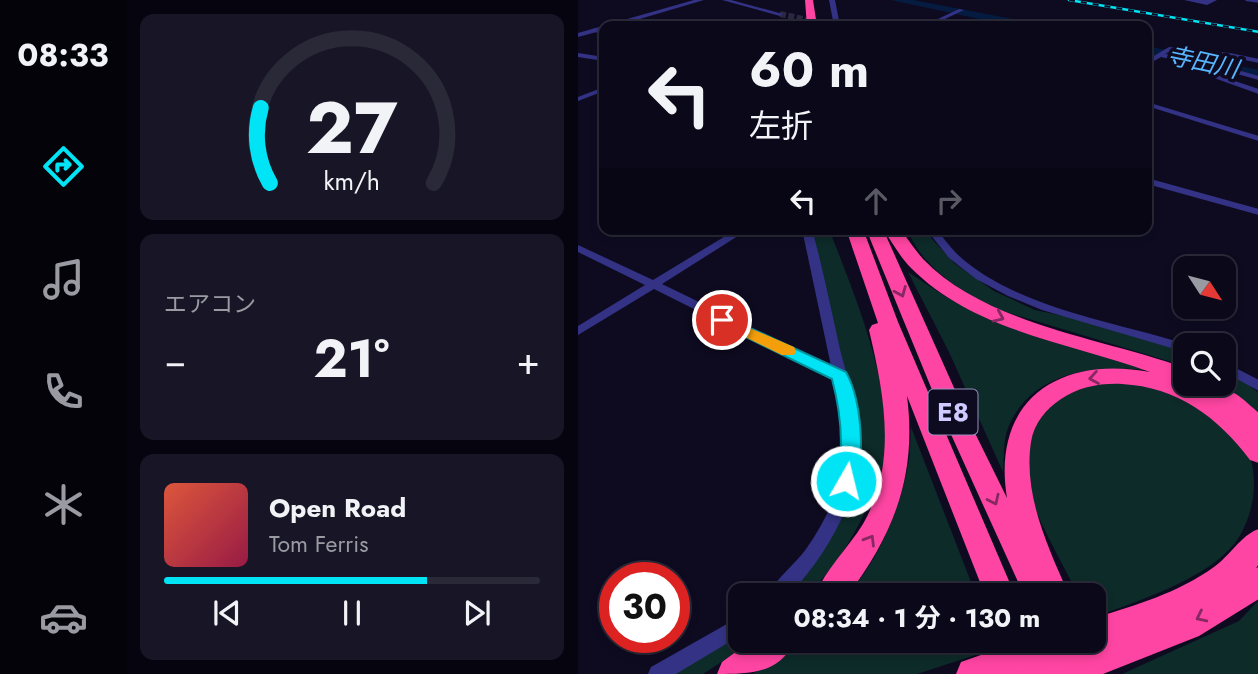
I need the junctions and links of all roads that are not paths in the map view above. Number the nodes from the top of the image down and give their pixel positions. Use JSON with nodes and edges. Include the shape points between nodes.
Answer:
{"nodes":[{"id":1,"x":701,"y":0,"type":"edge"},
{"id":2,"x":725,"y":0,"type":"edge"},
{"id":3,"x":809,"y":0,"type":"edge"},
{"id":4,"x":832,"y":0,"type":"edge"},
{"id":5,"x":1188,"y":0,"type":"edge"},
{"id":6,"x":1213,"y":0,"type":"edge"},
{"id":7,"x":1246,"y":0,"type":"edge"},
{"id":8,"x":1259,"y":2,"type":"edge"},
{"id":9,"x":961,"y":10,"type":"dead end"},
{"id":10,"x":627,"y":21,"type":"edge"},
{"id":11,"x":777,"y":21,"type":"tunnel mouth"},
{"id":12,"x":811,"y":21,"type":"edge"},
{"id":13,"x":836,"y":21,"type":"edge"},
{"id":14,"x":937,"y":21,"type":"edge"},
{"id":15,"x":599,"y":29,"type":"edge"},
{"id":16,"x":594,"y":30,"type":"junction"},
{"id":17,"x":599,"y":32,"type":"edge"},
{"id":18,"x":578,"y":35,"type":"edge"},
{"id":19,"x":1161,"y":53,"type":"junction"},
{"id":20,"x":578,"y":55,"type":"edge"},
{"id":21,"x":599,"y":58,"type":"edge"},
{"id":22,"x":1152,"y":59,"type":"edge"},
{"id":23,"x":1259,"y":61,"type":"edge"},
{"id":24,"x":1259,"y":71,"type":"edge"},
{"id":25,"x":1205,"y":73,"type":"dead end"},
{"id":26,"x":1259,"y":78,"type":"edge"},
{"id":27,"x":599,"y":91,"type":"edge"},
{"id":28,"x":1259,"y":92,"type":"edge"},
{"id":29,"x":578,"y":99,"type":"edge"},
{"id":30,"x":1152,"y":106,"type":"edge"},
{"id":31,"x":1259,"y":139,"type":"edge"},
{"id":32,"x":1152,"y":182,"type":"edge"},
{"id":33,"x":1259,"y":212,"type":"edge"},
{"id":34,"x":734,"y":235,"type":"edge"},
{"id":35,"x":808,"y":235,"type":"edge"},
{"id":36,"x":853,"y":235,"type":"edge"},
{"id":37,"x":853,"y":235,"type":"edge"},
{"id":38,"x":877,"y":235,"type":"edge"},
{"id":39,"x":895,"y":235,"type":"edge"},
{"id":40,"x":936,"y":235,"type":"edge"},
{"id":41,"x":578,"y":248,"type":"edge"},
{"id":42,"x":652,"y":286,"type":"junction"},
{"id":43,"x":578,"y":331,"type":"edge"},
{"id":44,"x":1173,"y":344,"type":"edge"},
{"id":45,"x":1173,"y":373,"type":"edge"},
{"id":46,"x":1236,"y":373,"type":"edge"},
{"id":47,"x":840,"y":376,"type":"junction"},
{"id":48,"x":1259,"y":386,"type":"edge"},
{"id":49,"x":1221,"y":396,"type":"edge"},
{"id":50,"x":1259,"y":427,"type":"edge"},
{"id":51,"x":1259,"y":453,"type":"edge"},
{"id":52,"x":1259,"y":541,"type":"edge"},
{"id":53,"x":1259,"y":581,"type":"edge"},
{"id":54,"x":790,"y":583,"type":"edge"},
{"id":55,"x":840,"y":583,"type":"edge"},
{"id":56,"x":995,"y":583,"type":"edge"},
{"id":57,"x":1040,"y":583,"type":"edge"},
{"id":58,"x":1042,"y":583,"type":"edge"},
{"id":59,"x":1106,"y":630,"type":"edge"},
{"id":60,"x":728,"y":633,"type":"edge"},
{"id":61,"x":762,"y":653,"type":"edge"},
{"id":62,"x":1027,"y":653,"type":"edge"},
{"id":63,"x":1036,"y":653,"type":"edge"},
{"id":64,"x":1068,"y":653,"type":"edge"},
{"id":65,"x":1081,"y":653,"type":"edge"},
{"id":66,"x":658,"y":674,"type":"edge"},
{"id":67,"x":734,"y":674,"type":"edge"},
{"id":68,"x":973,"y":674,"type":"edge"},
{"id":69,"x":1037,"y":674,"type":"edge"},
{"id":70,"x":1055,"y":674,"type":"edge"},
{"id":71,"x":1079,"y":674,"type":"edge"},
{"id":72,"x":1091,"y":674,"type":"edge"}],
"edges":[{"from":1,"to":10,"type":"street"},
{"from":2,"to":11,"type":"street","via":[[778,13]]},
{"from":3,"to":12,"type":"highway"},
{"from":4,"to":13,"type":"street"},
{"from":5,"to":6,"type":"street"},
{"from":7,"to":8,"type":"street"},
{"from":9,"to":14,"type":"street"},
{"from":15,"to":16,"type":"street"},
{"from":16,"to":17,"type":"street"},
{"from":16,"to":18,"type":"street"},
{"from":19,"to":22,"type":"street"},
{"from":19,"to":23,"type":"street","via":[[1169,49]]},
{"from":19,"to":24,"type":"street"},
{"from":19,"to":26,"type":"street"},
{"from":20,"to":21,"type":"street"},
{"from":25,"to":28,"type":"street"},
{"from":27,"to":29,"type":"street"},
{"from":30,"to":31,"type":"street"},
{"from":32,"to":33,"type":"street"},
{"from":34,"to":42,"type":"street"},
{"from":35,"to":47,"type":"street"},
{"from":55,"to":36,"type":"highway","one_way":true,"via":[[876,530],[889,499],[899,436],[888,365]]},
{"from":37,"to":56,"type":"highway","number":"E8"},
{"from":38,"to":57,"type":"highway","number":"E8","one_way":true,"via":[[956,419]]},
{"from":39,"to":45,"type":"highway","one_way":true,"via":[[920,268],[972,304],[1038,332]]},
{"from":40,"to":44,"type":"street","via":[[949,252],[1000,290]]},
{"from":41,"to":42,"type":"street"},
{"from":42,"to":43,"type":"street"},
{"from":42,"to":47,"type":"street"},
{"from":46,"to":48,"type":"street"},
{"from":47,"to":54,"type":"street","via":[[849,410],[851,461],[840,502]]},
{"from":49,"to":50,"type":"highway"},
{"from":51,"to":58,"type":"highway","one_way":true,"via":[[1224,415],[1177,387],[1100,376],[1057,391],[1027,420],[1017,462],[1023,512]]},
{"from":52,"to":59,"type":"highway","via":[[1213,584],[1179,603]]},
{"from":53,"to":70,"type":"highway","one_way":true,"via":[[1230,603],[1184,626]]},
{"from":60,"to":66,"type":"street"},
{"from":61,"to":67,"type":"highway"},
{"from":62,"to":69,"type":"highway","bridge":true},
{"from":63,"to":68,"type":"highway"},
{"from":64,"to":71,"type":"highway","bridge":true},
{"from":65,"to":72,"type":"highway"}]}
